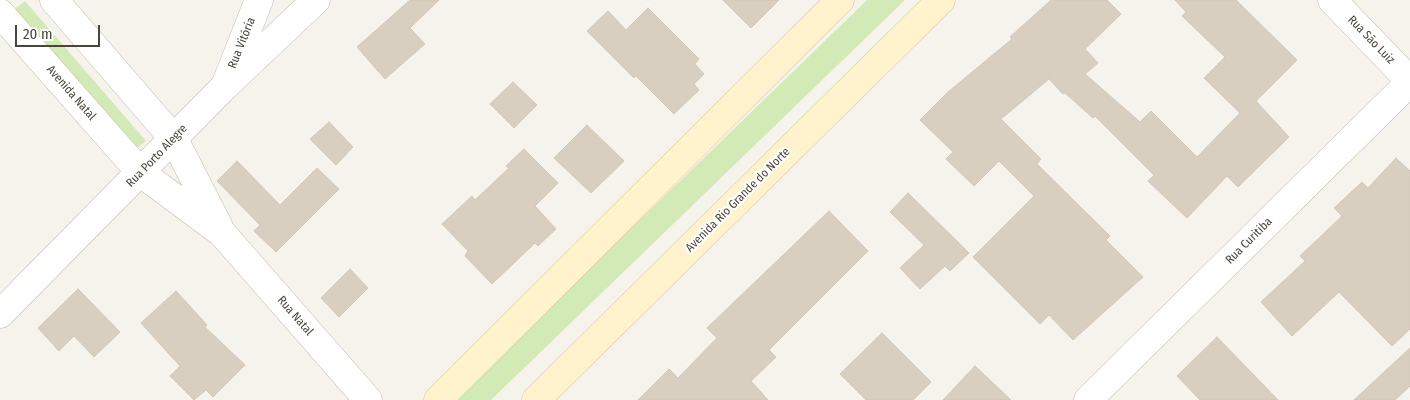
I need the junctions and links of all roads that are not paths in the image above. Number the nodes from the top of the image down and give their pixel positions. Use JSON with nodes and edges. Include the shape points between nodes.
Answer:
{"nodes":[{"id":1,"x":54,"y":0,"type":"edge"},
{"id":2,"x":259,"y":0,"type":"edge"},
{"id":3,"x":316,"y":0,"type":"edge"},
{"id":4,"x":840,"y":0,"type":"edge"},
{"id":5,"x":941,"y":0,"type":"edge"},
{"id":6,"x":1332,"y":0,"type":"edge"},
{"id":7,"x":0,"y":13,"type":"edge"},
{"id":8,"x":1410,"y":82,"type":"edge"},
{"id":9,"x":225,"y":86,"type":"junction"},
{"id":10,"x":174,"y":139,"type":"junction"},
{"id":11,"x":141,"y":173,"type":"junction"},
{"id":12,"x":222,"y":233,"type":"junction"},
{"id":13,"x":0,"y":314,"type":"edge"},
{"id":14,"x":368,"y":400,"type":"edge"},
{"id":15,"x":438,"y":400,"type":"edge"},
{"id":16,"x":536,"y":400,"type":"edge"},
{"id":17,"x":1088,"y":400,"type":"edge"}],
"edges":[{"from":1,"to":10,"type":"street"},
{"from":2,"to":9,"type":"street","name":"Rua Vitória"},
{"from":3,"to":9,"type":"street","name":"Rua Porto Alegre"},
{"from":4,"to":15,"type":"main road"},
{"from":5,"to":16,"type":"main road","name":"Avenida Rio Grande do Norte"},
{"from":6,"to":8,"type":"street","name":"Rua São Luiz"},
{"from":7,"to":11,"type":"street","name":"Avenida Natal"},
{"from":8,"to":17,"type":"street","name":"Rua Curitiba"},
{"from":9,"to":10,"type":"street","name":"Rua Porto Alegre"},
{"from":10,"to":11,"type":"street","name":"Rua Porto Alegre"},
{"from":10,"to":12,"type":"street","name":"Rua Natal"},
{"from":11,"to":12,"type":"street","name":"Rua Natal"},
{"from":11,"to":13,"type":"street","name":"Rua Porto Alegre"},
{"from":12,"to":14,"type":"street","name":"Rua Natal"}]}
